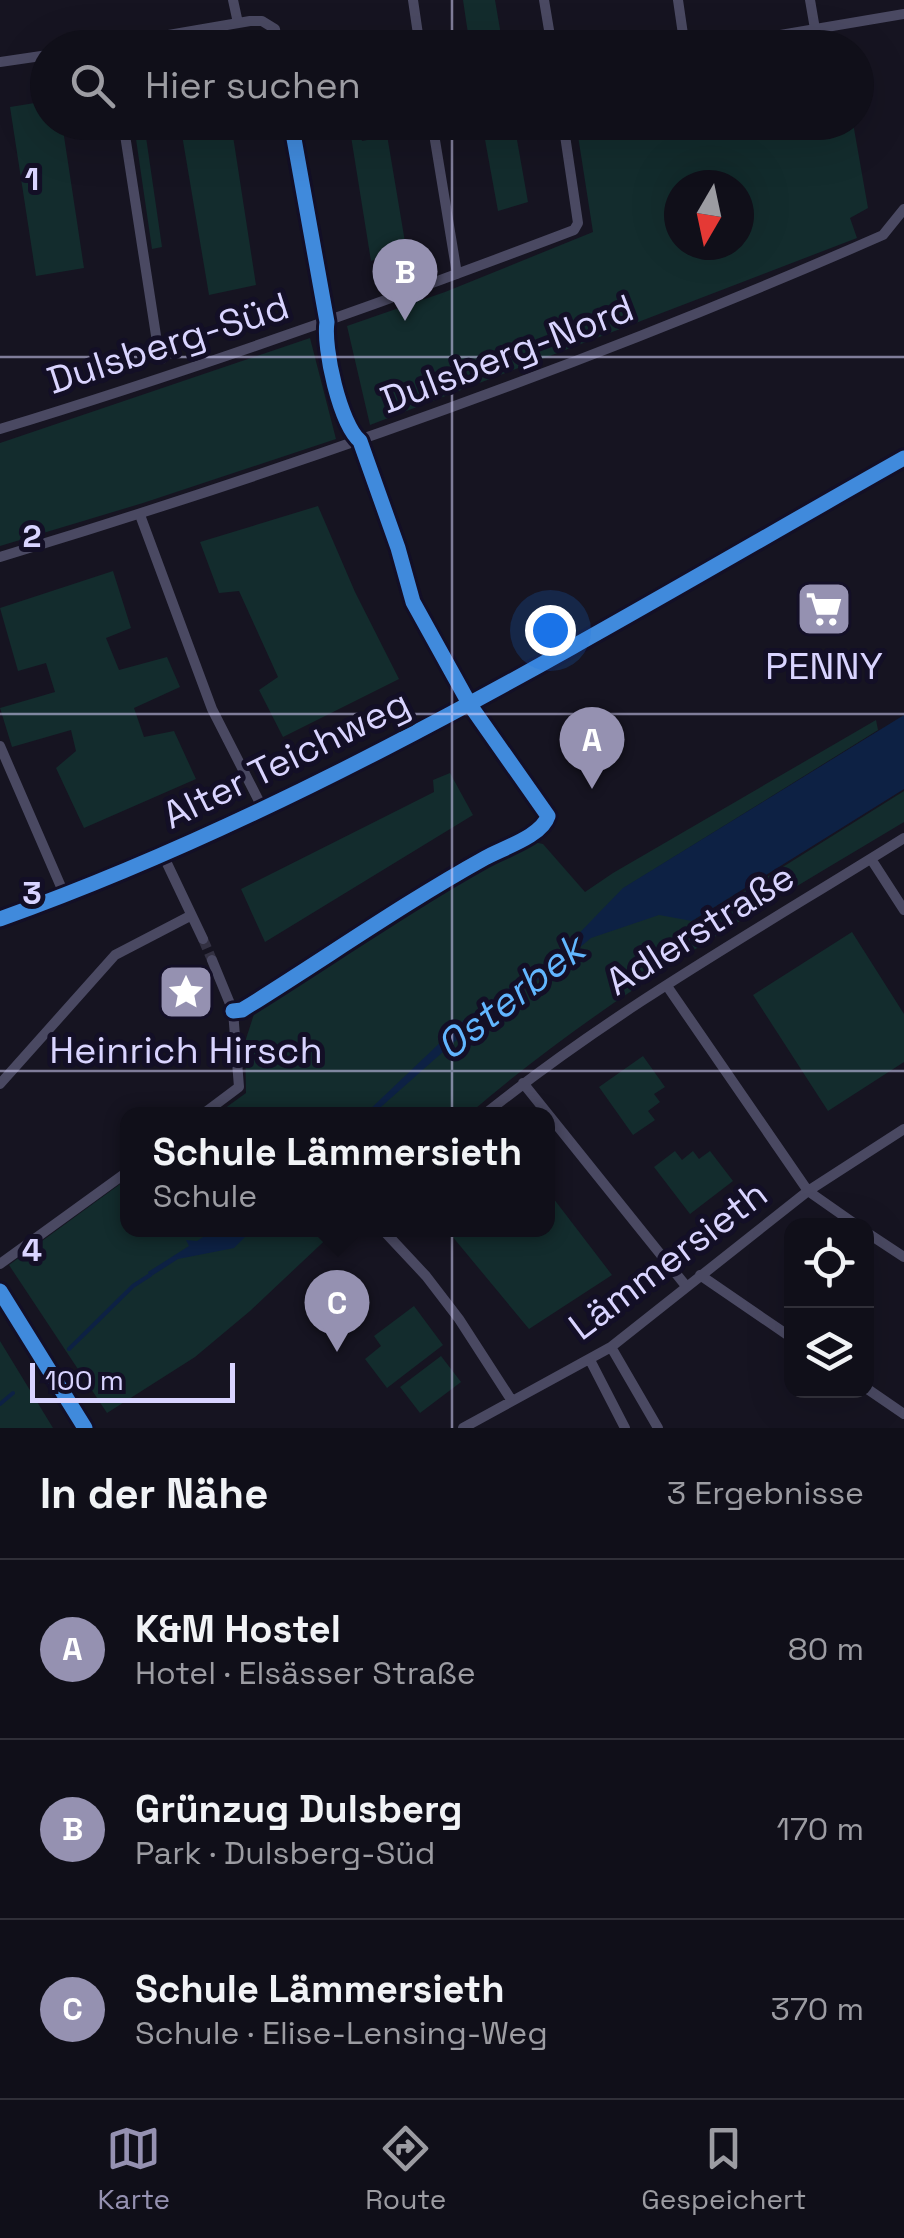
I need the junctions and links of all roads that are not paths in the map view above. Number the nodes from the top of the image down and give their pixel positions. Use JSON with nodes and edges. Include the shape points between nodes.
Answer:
{"nodes":[{"id":1,"x":233,"y":0,"type":"edge"},
{"id":2,"x":413,"y":0,"type":"edge"},
{"id":3,"x":544,"y":0,"type":"edge"},
{"id":4,"x":678,"y":0,"type":"edge"},
{"id":5,"x":810,"y":0,"type":"edge"},
{"id":6,"x":904,"y":14,"type":"edge"},
{"id":7,"x":238,"y":23,"type":"junction"},
{"id":8,"x":815,"y":29,"type":"junction"},
{"id":9,"x":199,"y":30,"type":"edge"},
{"id":10,"x":275,"y":30,"type":"edge"},
{"id":11,"x":417,"y":30,"type":"edge"},
{"id":12,"x":549,"y":30,"type":"edge"},
{"id":13,"x":682,"y":30,"type":"edge"},
{"id":14,"x":809,"y":30,"type":"edge"},
{"id":15,"x":30,"y":58,"type":"edge"},
{"id":16,"x":0,"y":62,"type":"edge"},
{"id":17,"x":126,"y":140,"type":"edge"},
{"id":18,"x":294,"y":140,"type":"edge"},
{"id":19,"x":435,"y":140,"type":"edge"},
{"id":20,"x":566,"y":140,"type":"edge"},
{"id":21,"x":904,"y":209,"type":"edge"},
{"id":22,"x":456,"y":274,"type":"junction"},
{"id":23,"x":327,"y":322,"type":"junction"},
{"id":24,"x":157,"y":342,"type":"tunnel mouth"},
{"id":25,"x":161,"y":364,"type":"tunnel mouth"},
{"id":26,"x":165,"y":377,"type":"junction"},
{"id":27,"x":0,"y":420,"type":"edge"},
{"id":28,"x":1,"y":429,"type":"edge"},
{"id":29,"x":360,"y":441,"type":"junction"},
{"id":30,"x":904,"y":458,"type":"edge"},
{"id":31,"x":140,"y":515,"type":"junction"},
{"id":32,"x":0,"y":557,"type":"edge"},
{"id":33,"x":470,"y":705,"type":"junction"},
{"id":34,"x":0,"y":746,"type":"edge"},
{"id":35,"x":263,"y":808,"type":"junction"},
{"id":36,"x":904,"y":838,"type":"edge"},
{"id":37,"x":163,"y":855,"type":"junction"},
{"id":38,"x":871,"y":858,"type":"junction"},
{"id":39,"x":65,"y":896,"type":"junction"},
{"id":40,"x":904,"y":910,"type":"edge"},
{"id":41,"x":190,"y":916,"type":"junction"},
{"id":42,"x":0,"y":919,"type":"edge"},
{"id":43,"x":202,"y":939,"type":"tunnel mouth"},
{"id":44,"x":212,"y":960,"type":"tunnel mouth"},
{"id":45,"x":667,"y":986,"type":"junction"},
{"id":46,"x":233,"y":1011,"type":"junction"},
{"id":47,"x":0,"y":1084,"type":"edge"},
{"id":48,"x":524,"y":1084,"type":"junction"},
{"id":49,"x":212,"y":1107,"type":"edge"},
{"id":50,"x":494,"y":1107,"type":"edge"},
{"id":51,"x":542,"y":1107,"type":"edge"},
{"id":52,"x":555,"y":1123,"type":"edge"},
{"id":53,"x":904,"y":1130,"type":"edge"},
{"id":54,"x":120,"y":1177,"type":"edge"},
{"id":55,"x":808,"y":1191,"type":"junction"},
{"id":56,"x":847,"y":1218,"type":"edge"},
{"id":57,"x":389,"y":1237,"type":"edge"},
{"id":58,"x":874,"y":1237,"type":"edge"},
{"id":59,"x":904,"y":1256,"type":"edge"},
{"id":60,"x":0,"y":1264,"type":"edge"},
{"id":61,"x":700,"y":1276,"type":"junction"},
{"id":62,"x":686,"y":1286,"type":"junction"},
{"id":63,"x":0,"y":1290,"type":"edge"},
{"id":64,"x":784,"y":1333,"type":"edge"},
{"id":65,"x":611,"y":1348,"type":"junction"},
{"id":66,"x":590,"y":1360,"type":"junction"},
{"id":67,"x":874,"y":1393,"type":"edge"},
{"id":68,"x":512,"y":1401,"type":"junction"},
{"id":69,"x":904,"y":1414,"type":"edge"},
{"id":70,"x":85,"y":1428,"type":"edge"},
{"id":71,"x":462,"y":1428,"type":"edge"},
{"id":72,"x":625,"y":1428,"type":"edge"},
{"id":73,"x":658,"y":1428,"type":"edge"}],
"edges":[{"from":1,"to":7,"type":"street"},
{"from":2,"to":11,"type":"street"},
{"from":3,"to":12,"type":"street"},
{"from":4,"to":13,"type":"street"},
{"from":5,"to":8,"type":"street"},
{"from":6,"to":8,"type":"street"},
{"from":7,"to":9,"type":"street"},
{"from":7,"to":10,"type":"street","via":[[262,21]]},
{"from":8,"to":14,"type":"street"},
{"from":15,"to":16,"type":"street"},
{"from":17,"to":24,"type":"street"},
{"from":18,"to":23,"type":"street"},
{"from":19,"to":22,"type":"street"},
{"from":20,"to":22,"type":"street","name":"Dulsberg-Süd","via":[[578,227]]},
{"from":21,"to":29,"type":"street","name":"Dulsberg-Nord","via":[[883,235],[804,270]]},
{"from":22,"to":23,"type":"street","name":"Dulsberg-Süd"},
{"from":23,"to":26,"type":"street","name":"Dulsberg-Süd"},
{"from":23,"to":29,"type":"street","via":[[344,415]]},
{"from":25,"to":26,"type":"street"},
{"from":26,"to":28,"type":"street","name":"Dulsberg-Süd"},
{"from":27,"to":28,"type":"street"},
{"from":29,"to":31,"type":"street","name":"Dulsberg-Nord"},
{"from":29,"to":33,"type":"street","via":[[413,602]]},
{"from":30,"to":33,"type":"street","name":"Alter Teichweg"},
{"from":31,"to":32,"type":"street","name":"Dulsberg-Nord"},
{"from":31,"to":35,"type":"street","via":[[212,709]]},
{"from":33,"to":35,"type":"street","name":"Alter Teichweg"},
{"from":33,"to":46,"type":"street","via":[[548,816],[546,823]]},
{"from":34,"to":39,"type":"street"},
{"from":35,"to":37,"type":"street","name":"Alter Teichweg"},
{"from":36,"to":38,"type":"street","name":"Adlerstraße"},
{"from":37,"to":39,"type":"street","name":"Alter Teichweg"},
{"from":37,"to":41,"type":"street"},
{"from":38,"to":40,"type":"street"},
{"from":38,"to":45,"type":"street","name":"Adlerstraße"},
{"from":39,"to":42,"type":"street","name":"Alter Teichweg"},
{"from":41,"to":43,"type":"street"},
{"from":41,"to":47,"type":"street","via":[[115,955]]},
{"from":44,"to":46,"type":"street"},
{"from":45,"to":48,"type":"street","name":"Adlerstraße"},
{"from":45,"to":55,"type":"street"},
{"from":46,"to":49,"type":"street","via":[[239,1087]]},
{"from":48,"to":50,"type":"street","name":"Adlerstraße"},
{"from":48,"to":51,"type":"street"},
{"from":52,"to":62,"type":"street"},
{"from":53,"to":55,"type":"street","name":"Lämmersieth"},
{"from":54,"to":60,"type":"street"},
{"from":55,"to":56,"type":"street"},
{"from":55,"to":61,"type":"street","name":"Lämmersieth"},
{"from":57,"to":68,"type":"street","via":[[459,1319]]},
{"from":58,"to":59,"type":"street"},
{"from":61,"to":62,"type":"street","name":"Lämmersieth"},
{"from":61,"to":64,"type":"street"},
{"from":62,"to":65,"type":"street","name":"Lämmersieth"},
{"from":63,"to":70,"type":"main road"},
{"from":65,"to":66,"type":"street","name":"Lämmersieth"},
{"from":65,"to":73,"type":"street"},
{"from":66,"to":68,"type":"street","name":"Lämmersieth"},
{"from":66,"to":72,"type":"street"},
{"from":67,"to":69,"type":"street"},
{"from":68,"to":71,"type":"street","name":"Lämmersieth"}]}
